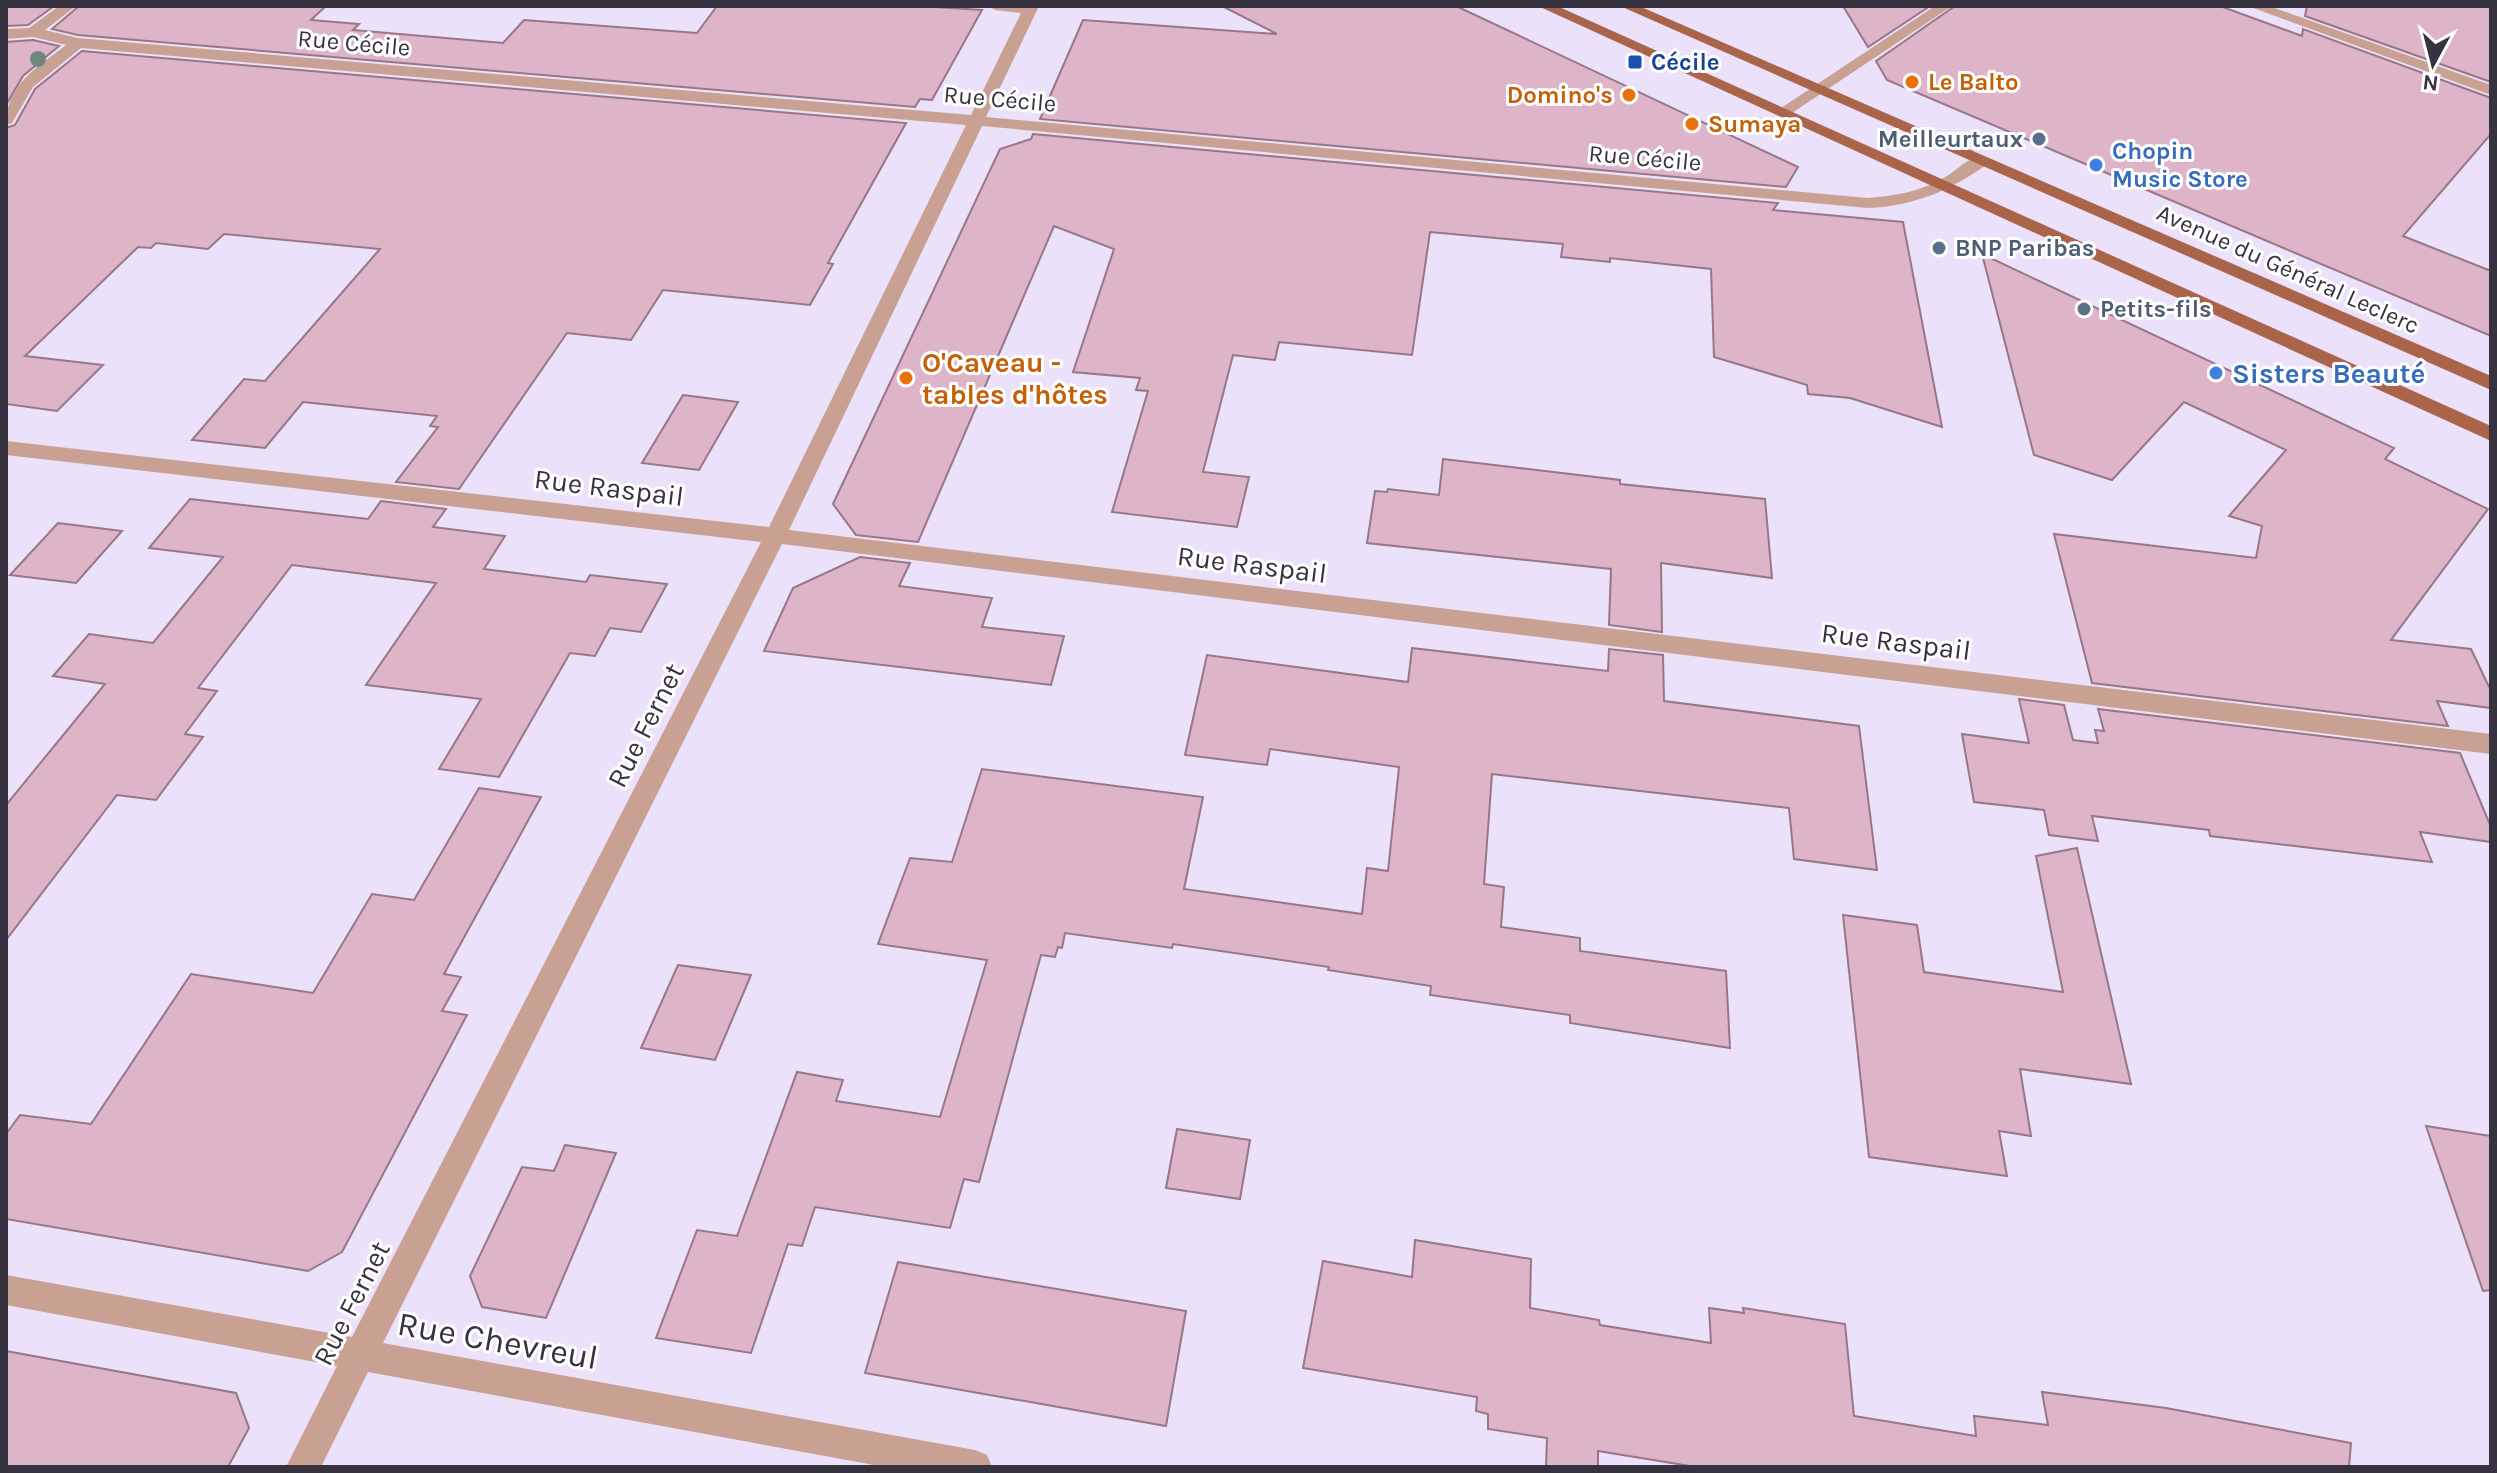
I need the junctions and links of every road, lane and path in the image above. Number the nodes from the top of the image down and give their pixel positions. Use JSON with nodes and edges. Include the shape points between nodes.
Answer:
{"nodes":[{"id":1,"x":69,"y":6,"type":"edge"},
{"id":2,"x":995,"y":6,"type":"edge"},
{"id":3,"x":1545,"y":6,"type":"edge"},
{"id":4,"x":1627,"y":6,"type":"edge"},
{"id":5,"x":1945,"y":6,"type":"edge"},
{"id":6,"x":2255,"y":6,"type":"edge"},
{"id":7,"x":1032,"y":7,"type":"edge"},
{"id":8,"x":33,"y":32,"type":"junction"},
{"id":9,"x":6,"y":34,"type":"edge"},
{"id":10,"x":78,"y":43,"type":"junction"},
{"id":11,"x":1819,"y":89,"type":"junction"},
{"id":12,"x":2491,"y":90,"type":"edge"},
{"id":13,"x":1783,"y":112,"type":"junction"},
{"id":14,"x":6,"y":120,"type":"edge"},
{"id":15,"x":974,"y":120,"type":"junction"},
{"id":16,"x":1980,"y":161,"type":"junction"},
{"id":17,"x":1945,"y":187,"type":"junction"},
{"id":18,"x":2491,"y":384,"type":"edge"},
{"id":19,"x":2491,"y":434,"type":"edge"},
{"id":20,"x":6,"y":448,"type":"edge"},
{"id":21,"x":775,"y":536,"type":"junction"},
{"id":22,"x":2491,"y":744,"type":"edge"},
{"id":23,"x":6,"y":1290,"type":"edge"},
{"id":24,"x":359,"y":1354,"type":"junction"},
{"id":25,"x":303,"y":1467,"type":"edge"},
{"id":26,"x":975,"y":1467,"type":"edge"}],
"edges":[{"from":1,"to":8,"type":"street"},
{"from":2,"to":7,"type":"street"},
{"from":3,"to":13,"type":"main road"},
{"from":4,"to":11,"type":"main road","name":"Avenue du Général Leclerc"},
{"from":5,"to":11,"type":"street"},
{"from":6,"to":12,"type":"street"},
{"from":7,"to":15,"type":"street","name":"Rue Fernet"},
{"from":8,"to":9,"type":"street","name":"Rue Cécile"},
{"from":8,"to":10,"type":"street","name":"Rue Cécile"},
{"from":10,"to":14,"type":"street","via":[[27,84]]},
{"from":10,"to":15,"type":"street","name":"Rue Cécile"},
{"from":11,"to":13,"type":"street"},
{"from":11,"to":16,"type":"main road","name":"Avenue du Général Leclerc"},
{"from":13,"to":17,"type":"main road"},
{"from":15,"to":17,"type":"street","name":"Rue Cécile","via":[[1868,203],[1909,199]]},
{"from":15,"to":21,"type":"street","name":"Rue Fernet"},
{"from":16,"to":17,"type":"street","name":"Rue Cécile"},
{"from":16,"to":18,"type":"main road","name":"Avenue du Général Leclerc"},
{"from":17,"to":19,"type":"main road"},
{"from":20,"to":21,"type":"street","name":"Rue Raspail"},
{"from":21,"to":22,"type":"street","name":"Rue Raspail"},
{"from":21,"to":24,"type":"street","name":"Rue Fernet"},
{"from":23,"to":24,"type":"street","name":"Rue Chevreul"},
{"from":24,"to":25,"type":"street","name":"Rue Fernet"},
{"from":24,"to":26,"type":"street","name":"Rue Chevreul"}]}
